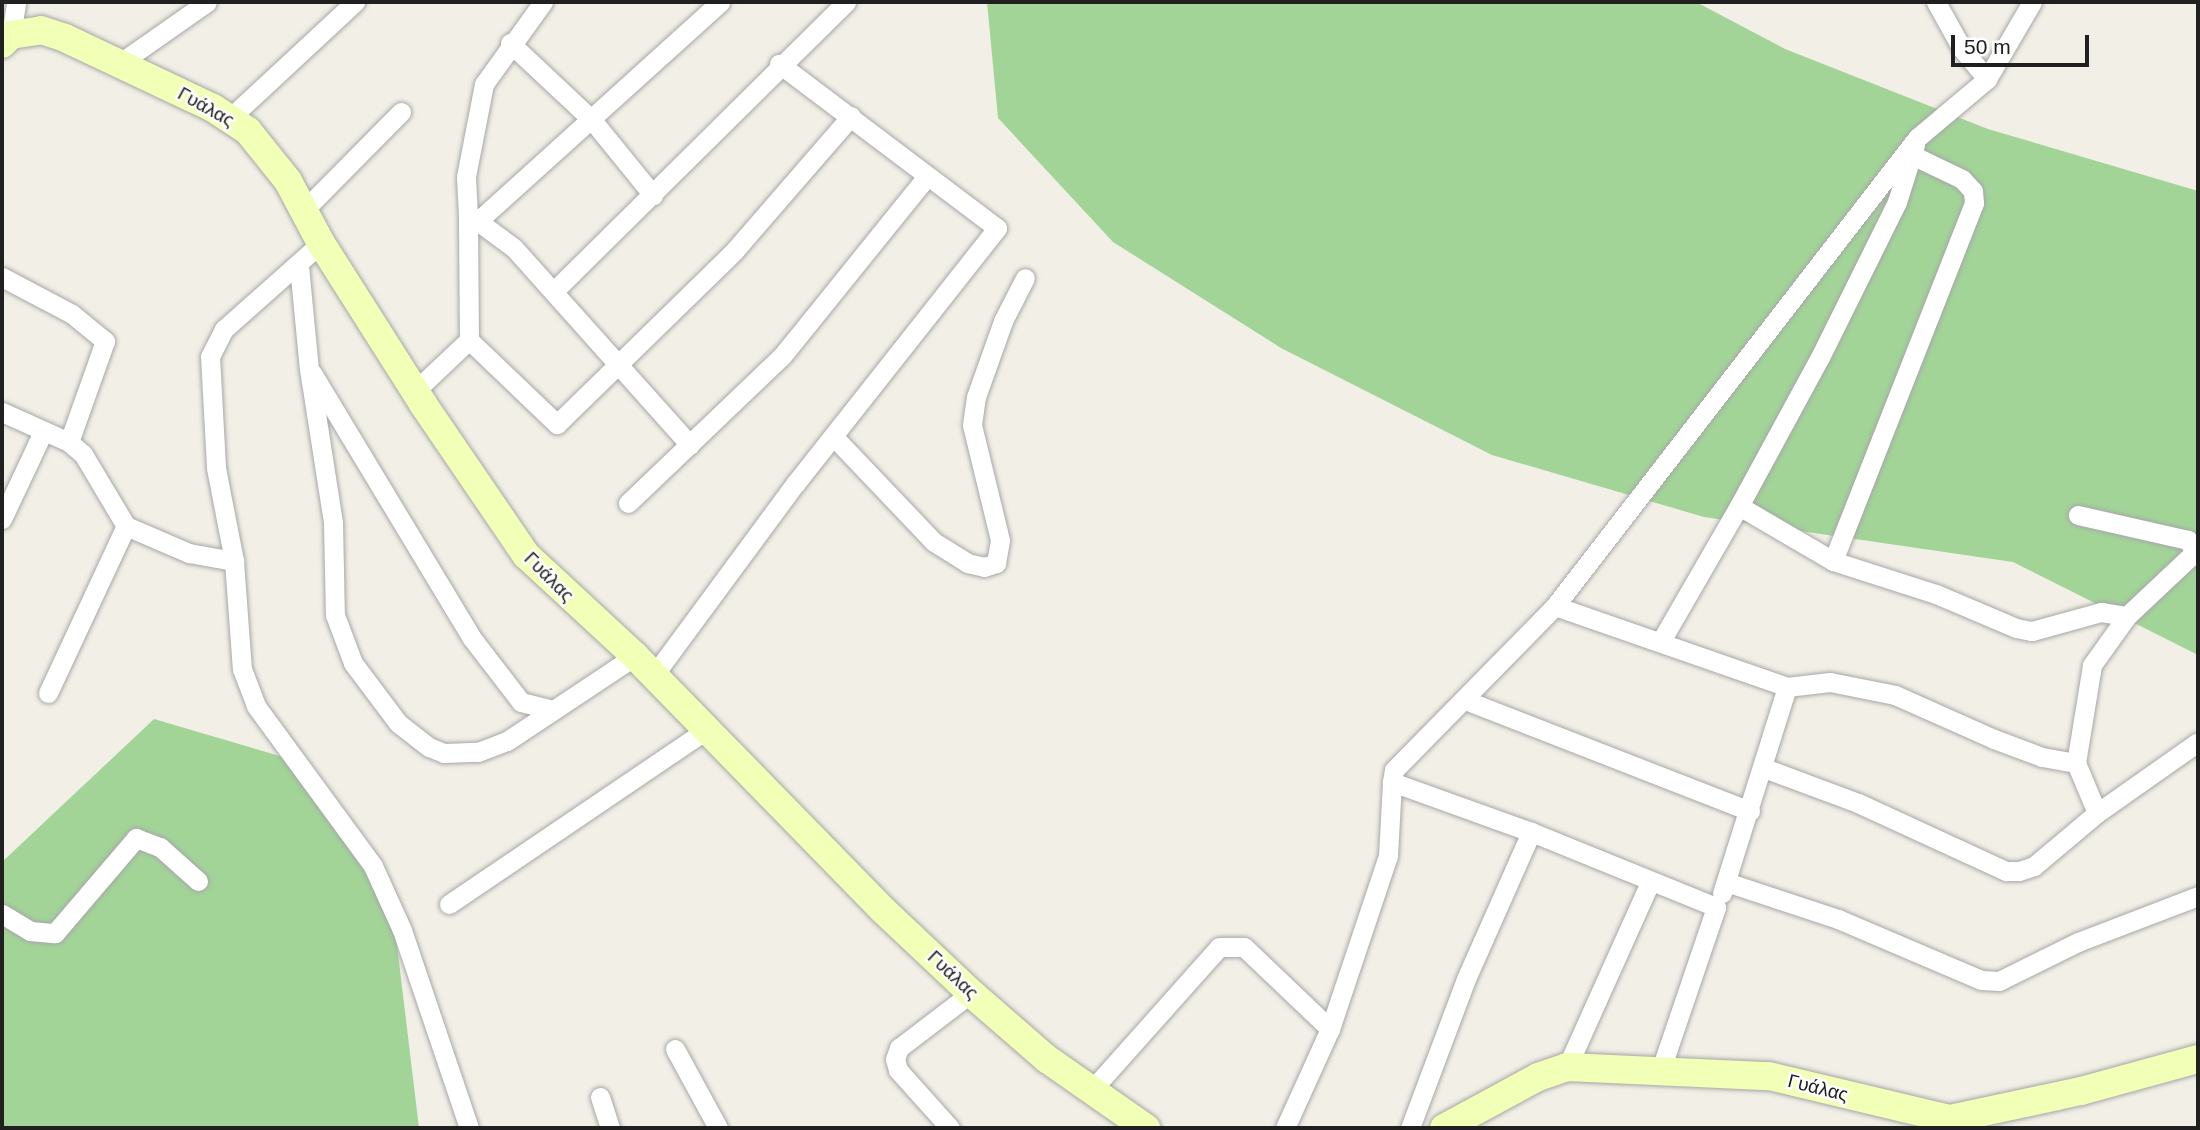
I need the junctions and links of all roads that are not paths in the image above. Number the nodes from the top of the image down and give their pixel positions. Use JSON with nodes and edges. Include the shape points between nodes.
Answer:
{"nodes":[{"id":1,"x":16,"y":2,"type":"edge"},
{"id":2,"x":208,"y":2,"type":"edge"},
{"id":3,"x":355,"y":2,"type":"edge"},
{"id":4,"x":543,"y":2,"type":"edge"},
{"id":5,"x":720,"y":2,"type":"edge"},
{"id":6,"x":846,"y":2,"type":"edge"},
{"id":7,"x":1936,"y":2,"type":"edge"},
{"id":8,"x":2032,"y":2,"type":"edge"},
{"id":9,"x":6,"y":39,"type":"edge"},
{"id":10,"x":510,"y":43,"type":"junction"},
{"id":11,"x":120,"y":63,"type":"junction"},
{"id":12,"x":779,"y":64,"type":"junction"},
{"id":13,"x":1987,"y":79,"type":"junction"},
{"id":14,"x":401,"y":113,"type":"dead end"},
{"id":15,"x":851,"y":116,"type":"junction"},
{"id":16,"x":230,"y":117,"type":"junction"},
{"id":17,"x":592,"y":120,"type":"junction"},
{"id":18,"x":1915,"y":147,"type":"junction"},
{"id":19,"x":927,"y":176,"type":"junction"},
{"id":20,"x":653,"y":195,"type":"junction"},
{"id":21,"x":304,"y":210,"type":"junction"},
{"id":22,"x":474,"y":217,"type":"junction"},
{"id":23,"x":321,"y":243,"type":"junction"},
{"id":24,"x":299,"y":266,"type":"junction"},
{"id":25,"x":2,"y":277,"type":"edge"},
{"id":26,"x":1025,"y":278,"type":"dead end"},
{"id":27,"x":554,"y":291,"type":"junction"},
{"id":28,"x":469,"y":340,"type":"junction"},
{"id":29,"x":620,"y":365,"type":"junction"},
{"id":30,"x":309,"y":369,"type":"junction"},
{"id":31,"x":415,"y":391,"type":"junction"},
{"id":32,"x":2,"y":412,"type":"edge"},
{"id":33,"x":43,"y":432,"type":"junction"},
{"id":34,"x":833,"y":436,"type":"junction"},
{"id":35,"x":69,"y":442,"type":"junction"},
{"id":36,"x":691,"y":445,"type":"junction"},
{"id":37,"x":628,"y":503,"type":"dead end"},
{"id":38,"x":1739,"y":506,"type":"junction"},
{"id":39,"x":2078,"y":515,"type":"dead end"},
{"id":40,"x":2,"y":519,"type":"edge"},
{"id":41,"x":126,"y":526,"type":"junction"},
{"id":42,"x":233,"y":561,"type":"junction"},
{"id":43,"x":1833,"y":561,"type":"junction"},
{"id":44,"x":1555,"y":606,"type":"junction"},
{"id":45,"x":2127,"y":616,"type":"junction"},
{"id":46,"x":1661,"y":641,"type":"junction"},
{"id":47,"x":645,"y":665,"type":"junction"},
{"id":48,"x":1787,"y":687,"type":"junction"},
{"id":49,"x":48,"y":693,"type":"dead end"},
{"id":50,"x":1465,"y":700,"type":"junction"},
{"id":51,"x":552,"y":710,"type":"junction"},
{"id":52,"x":707,"y":729,"type":"junction"},
{"id":53,"x":2198,"y":742,"type":"edge"},
{"id":54,"x":2076,"y":763,"type":"junction"},
{"id":55,"x":1764,"y":768,"type":"junction"},
{"id":56,"x":1392,"y":782,"type":"junction"},
{"id":57,"x":1750,"y":810,"type":"junction"},
{"id":58,"x":2097,"y":813,"type":"junction"},
{"id":59,"x":1531,"y":832,"type":"junction"},
{"id":60,"x":198,"y":881,"type":"dead end"},
{"id":61,"x":1650,"y":881,"type":"junction"},
{"id":62,"x":1726,"y":882,"type":"junction"},
{"id":63,"x":2198,"y":896,"type":"edge"},
{"id":64,"x":449,"y":904,"type":"dead end"},
{"id":65,"x":1716,"y":907,"type":"junction"},
{"id":66,"x":2,"y":914,"type":"edge"},
{"id":67,"x":971,"y":993,"type":"junction"},
{"id":68,"x":1330,"y":1028,"type":"junction"},
{"id":69,"x":675,"y":1049,"type":"dead end"},
{"id":70,"x":2198,"y":1059,"type":"edge"},
{"id":71,"x":1567,"y":1067,"type":"junction"},
{"id":72,"x":1661,"y":1069,"type":"junction"},
{"id":73,"x":1090,"y":1092,"type":"junction"},
{"id":74,"x":600,"y":1097,"type":"dead end"},
{"id":75,"x":470,"y":1128,"type":"edge"},
{"id":76,"x":610,"y":1128,"type":"edge"},
{"id":77,"x":718,"y":1128,"type":"edge"},
{"id":78,"x":950,"y":1128,"type":"edge"},
{"id":79,"x":1146,"y":1128,"type":"edge"},
{"id":80,"x":1285,"y":1128,"type":"edge"},
{"id":81,"x":1410,"y":1128,"type":"edge"},
{"id":82,"x":1444,"y":1128,"type":"edge"}],
"edges":[{"from":1,"to":9,"type":"street"},
{"from":2,"to":11,"type":"street"},
{"from":3,"to":16,"type":"street"},
{"from":4,"to":10,"type":"street"},
{"from":5,"to":17,"type":"street"},
{"from":6,"to":12,"type":"street"},
{"from":7,"to":13,"type":"street","via":[[1962,49]]},
{"from":8,"to":13,"type":"street"},
{"from":9,"to":11,"type":"street","name":"Γυάλας","via":[[41,30]]},
{"from":10,"to":17,"type":"street"},
{"from":10,"to":22,"type":"street","via":[[484,84],[466,177]]},
{"from":11,"to":16,"type":"street","name":"Γυάλας"},
{"from":12,"to":15,"type":"street"},
{"from":12,"to":20,"type":"street"},
{"from":13,"to":18,"type":"street"},
{"from":14,"to":21,"type":"street"},
{"from":15,"to":19,"type":"street"},
{"from":15,"to":29,"type":"street","via":[[736,250]]},
{"from":16,"to":21,"type":"street","name":"Γυάλας","via":[[288,181]]},
{"from":17,"to":20,"type":"street"},
{"from":17,"to":22,"type":"street"},
{"from":18,"to":38,"type":"street","via":[[1897,202]]},
{"from":18,"to":43,"type":"street","via":[[1962,179],[1973,191],[1974,204]]},
{"from":18,"to":44,"type":"street"},
{"from":19,"to":34,"type":"street","via":[[997,228]]},
{"from":19,"to":36,"type":"street","via":[[782,356]]},
{"from":20,"to":27,"type":"street"},
{"from":21,"to":23,"type":"street","name":"Γυάλας"},
{"from":22,"to":27,"type":"street","via":[[514,248]]},
{"from":22,"to":28,"type":"street"},
{"from":23,"to":24,"type":"street"},
{"from":23,"to":31,"type":"street","name":"Γυάλας"},
{"from":24,"to":30,"type":"street"},
{"from":24,"to":42,"type":"street","via":[[224,329],[211,356],[216,468]]},
{"from":25,"to":35,"type":"street","via":[[72,314],[105,341]]},
{"from":26,"to":34,"type":"street","via":[[1003,321],[976,397],[972,425],[1000,540],[996,563],[984,567],[967,563],[934,542]]},
{"from":27,"to":29,"type":"street"},
{"from":28,"to":29,"type":"street","via":[[557,424]]},
{"from":28,"to":31,"type":"street"},
{"from":29,"to":36,"type":"street"},
{"from":30,"to":51,"type":"street","via":[[471,637],[522,702]]},
{"from":30,"to":51,"type":"street","via":[[333,523],[335,615],[353,663],[398,723],[444,753],[478,752],[507,741]]},
{"from":31,"to":47,"type":"street","name":"Γυάλας","via":[[526,555]]},
{"from":32,"to":33,"type":"street"},
{"from":33,"to":35,"type":"street"},
{"from":33,"to":40,"type":"street"},
{"from":34,"to":47,"type":"street"},
{"from":35,"to":41,"type":"street","via":[[89,461]]},
{"from":36,"to":37,"type":"street"},
{"from":38,"to":43,"type":"street"},
{"from":38,"to":46,"type":"street"},
{"from":39,"to":45,"type":"street","via":[[2188,540],[2194,546],[2191,560]]},
{"from":41,"to":42,"type":"street","via":[[189,553]]},
{"from":41,"to":49,"type":"street"},
{"from":42,"to":75,"type":"street","via":[[242,669],[256,706],[373,866],[402,930]]},
{"from":43,"to":45,"type":"street","via":[[2032,631],[2101,612]]},
{"from":44,"to":46,"type":"street"},
{"from":44,"to":50,"type":"street"},
{"from":45,"to":54,"type":"street","via":[[2092,665]]},
{"from":46,"to":48,"type":"street"},
{"from":47,"to":51,"type":"street"},
{"from":47,"to":52,"type":"street","name":"Γυάλας"},
{"from":48,"to":54,"type":"street","via":[[1830,682],[1895,695],[2018,748]]},
{"from":48,"to":55,"type":"street"},
{"from":50,"to":56,"type":"street","via":[[1404,756],[1394,769]]},
{"from":50,"to":57,"type":"street"},
{"from":52,"to":64,"type":"street"},
{"from":52,"to":67,"type":"street","name":"Γυάλας","via":[[884,911]]},
{"from":53,"to":58,"type":"street"},
{"from":54,"to":58,"type":"street"},
{"from":55,"to":57,"type":"street"},
{"from":55,"to":58,"type":"street","via":[[1858,803],[2006,870],[2034,866]]},
{"from":56,"to":59,"type":"street"},
{"from":56,"to":68,"type":"street","via":[[1388,856]]},
{"from":57,"to":62,"type":"street"},
{"from":59,"to":61,"type":"street"},
{"from":59,"to":81,"type":"street","via":[[1466,979]]},
{"from":60,"to":66,"type":"street","via":[[160,847],[136,838],[55,933],[30,931]]},
{"from":61,"to":65,"type":"street"},
{"from":61,"to":71,"type":"street"},
{"from":62,"to":63,"type":"street","via":[[1838,919],[1981,980],[1999,981],[2090,937]]},
{"from":62,"to":65,"type":"street"},
{"from":65,"to":72,"type":"street"},
{"from":67,"to":73,"type":"street","name":"Γυάλας"},
{"from":67,"to":78,"type":"street","via":[[899,1048],[895,1059],[898,1070]]},
{"from":68,"to":73,"type":"street","via":[[1244,947],[1219,947]]},
{"from":68,"to":80,"type":"street"},
{"from":69,"to":77,"type":"street"},
{"from":70,"to":72,"type":"street","name":"Γυάλας","via":[[2081,1091],[1950,1119],[1769,1076]]},
{"from":71,"to":72,"type":"street","name":"Γυάλας"},
{"from":71,"to":82,"type":"street","name":"Γυάλας","via":[[1538,1077]]},
{"from":73,"to":79,"type":"street","name":"Γυάλας"},
{"from":74,"to":76,"type":"street"}]}
